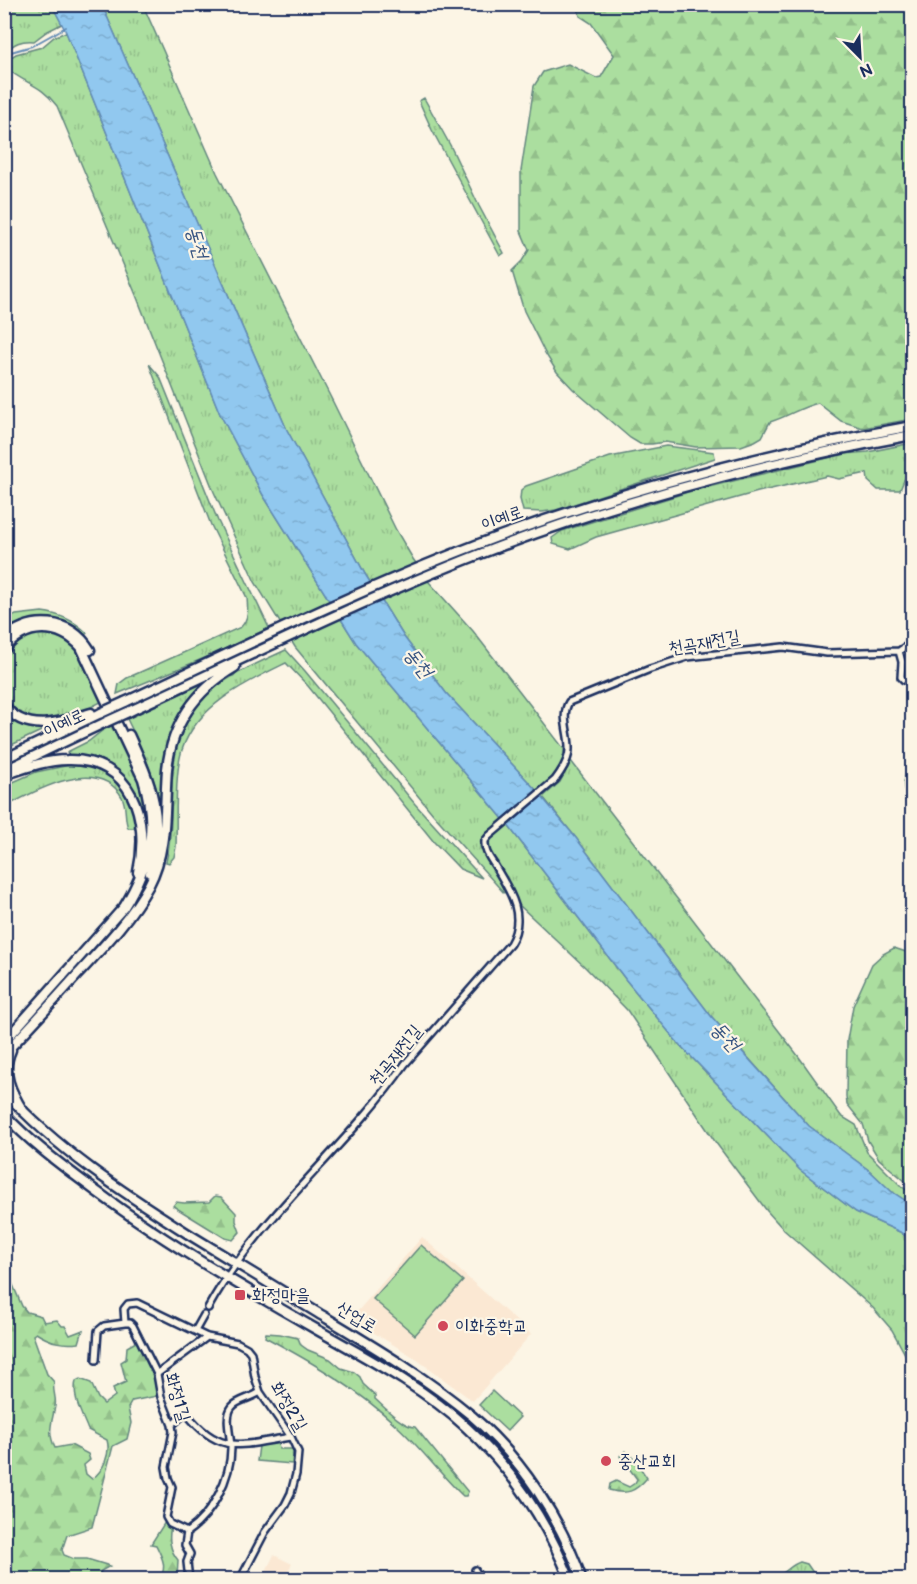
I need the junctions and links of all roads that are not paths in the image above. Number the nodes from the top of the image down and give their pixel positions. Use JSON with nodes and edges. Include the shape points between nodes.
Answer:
{"nodes":[{"id":1,"x":912,"y":426,"type":"edge"},
{"id":2,"x":912,"y":435,"type":"edge"},
{"id":3,"x":4,"y":639,"type":"edge"},
{"id":4,"x":912,"y":642,"type":"edge"},
{"id":5,"x":274,"y":644,"type":"junction"},
{"id":6,"x":4,"y":650,"type":"edge"},
{"id":7,"x":899,"y":651,"type":"junction"},
{"id":8,"x":912,"y":679,"type":"edge"},
{"id":9,"x":4,"y":705,"type":"edge"},
{"id":10,"x":102,"y":715,"type":"junction"},
{"id":11,"x":4,"y":759,"type":"edge"},
{"id":12,"x":4,"y":770,"type":"edge"},
{"id":13,"x":4,"y":775,"type":"edge"},
{"id":14,"x":124,"y":907,"type":"junction"},
{"id":15,"x":125,"y":921,"type":"junction"},
{"id":16,"x":8,"y":1040,"type":"edge"},
{"id":17,"x":4,"y":1054,"type":"edge"},
{"id":18,"x":4,"y":1091,"type":"edge"},
{"id":19,"x":22,"y":1112,"type":"junction"},
{"id":20,"x":4,"y":1114,"type":"edge"},
{"id":21,"x":236,"y":1263,"type":"junction"},
{"id":22,"x":227,"y":1276,"type":"junction"},
{"id":23,"x":208,"y":1308,"type":"dead end"},
{"id":24,"x":204,"y":1315,"type":"dead end"},
{"id":25,"x":125,"y":1323,"type":"junction"},
{"id":26,"x":195,"y":1331,"type":"junction"},
{"id":27,"x":207,"y":1337,"type":"junction"},
{"id":28,"x":96,"y":1360,"type":"dead end"},
{"id":29,"x":157,"y":1374,"type":"junction"},
{"id":30,"x":260,"y":1392,"type":"junction"},
{"id":31,"x":171,"y":1425,"type":"junction"},
{"id":32,"x":291,"y":1437,"type":"junction"},
{"id":33,"x":231,"y":1446,"type":"junction"},
{"id":34,"x":188,"y":1532,"type":"junction"},
{"id":35,"x":475,"y":1570,"type":"dead end"},
{"id":36,"x":189,"y":1580,"type":"edge"},
{"id":37,"x":240,"y":1580,"type":"edge"},
{"id":38,"x":481,"y":1580,"type":"edge"},
{"id":39,"x":570,"y":1580,"type":"edge"},
{"id":40,"x":582,"y":1580,"type":"edge"}],
"edges":[{"from":1,"to":10,"type":"main road","name":"이예로","bridge":true,"via":[[707,471],[560,515],[344,600]]},
{"from":2,"to":5,"type":"main road","name":"이예로","via":[[708,480],[566,523],[418,579]]},
{"from":3,"to":15,"type":"main road","via":[[33,623],[47,622],[79,635],[92,653],[148,778],[156,809],[155,850],[148,878]]},
{"from":4,"to":7,"type":"street"},
{"from":5,"to":10,"type":"main road","name":"이예로","bridge":true,"via":[[128,712]]},
{"from":5,"to":15,"type":"main road","via":[[212,683],[182,719],[167,768],[160,856],[150,882]]},
{"from":6,"to":14,"type":"main road","via":[[17,636],[46,628],[74,639],[87,656],[143,779],[149,802],[148,855]]},
{"from":7,"to":8,"type":"street","via":[[902,677]]},
{"from":7,"to":21,"type":"street","name":"천곡재전길","via":[[845,653],[769,648],[687,657],[569,702],[565,712],[570,751],[562,769],[555,780],[485,841],[485,849],[516,908],[515,936]]},
{"from":9,"to":10,"type":"main road","via":[[21,720],[40,724]]},
{"from":10,"to":11,"type":"main road","name":"이예로"},
{"from":10,"to":12,"type":"main road","name":"이예로"},
{"from":13,"to":14,"type":"main road","via":[[67,760],[96,763],[120,778],[135,801],[142,829],[139,868]]},
{"from":14,"to":16,"type":"main road"},
{"from":15,"to":16,"type":"main road"},
{"from":16,"to":17,"type":"main road"},
{"from":16,"to":19,"type":"main road","via":[[7,1074]]},
{"from":18,"to":19,"type":"main road","name":"산업로"},
{"from":19,"to":21,"type":"main road","name":"산업로","via":[[114,1185]]},
{"from":20,"to":22,"type":"main road","name":"산업로","via":[[104,1198]]},
{"from":21,"to":22,"type":"street","name":"천곡재전길"},
{"from":21,"to":40,"type":"main road","name":"산업로","via":[[376,1347],[473,1417],[537,1490]]},
{"from":22,"to":23,"type":"street","name":"천곡재전길"},
{"from":22,"to":39,"type":"main road","name":"산업로","via":[[367,1358],[465,1425],[526,1496]]},
{"from":24,"to":26,"type":"street"},
{"from":25,"to":26,"type":"street","via":[[126,1306],[137,1303]]},
{"from":25,"to":28,"type":"street","via":[[104,1326],[98,1331]]},
{"from":25,"to":29,"type":"street","name":"화정1길","via":[[133,1326]]},
{"from":26,"to":27,"type":"street"},
{"from":27,"to":29,"type":"street"},
{"from":27,"to":30,"type":"street","name":"화정2길","via":[[247,1348]]},
{"from":29,"to":31,"type":"street","name":"화정1길"},
{"from":30,"to":32,"type":"street","name":"화정2길"},
{"from":30,"to":33,"type":"street","via":[[231,1408]]},
{"from":31,"to":33,"type":"street","via":[[187,1414],[199,1429]]},
{"from":31,"to":34,"type":"street","name":"화정1길","via":[[166,1467],[171,1492],[166,1517],[170,1524]]},
{"from":32,"to":33,"type":"street"},
{"from":32,"to":37,"type":"street","name":"화정2길","via":[[298,1461],[291,1493]]},
{"from":33,"to":34,"type":"street","via":[[229,1465],[214,1501]]},
{"from":34,"to":36,"type":"street","via":[[185,1542],[190,1554]]},
{"from":35,"to":38,"type":"street"}]}
